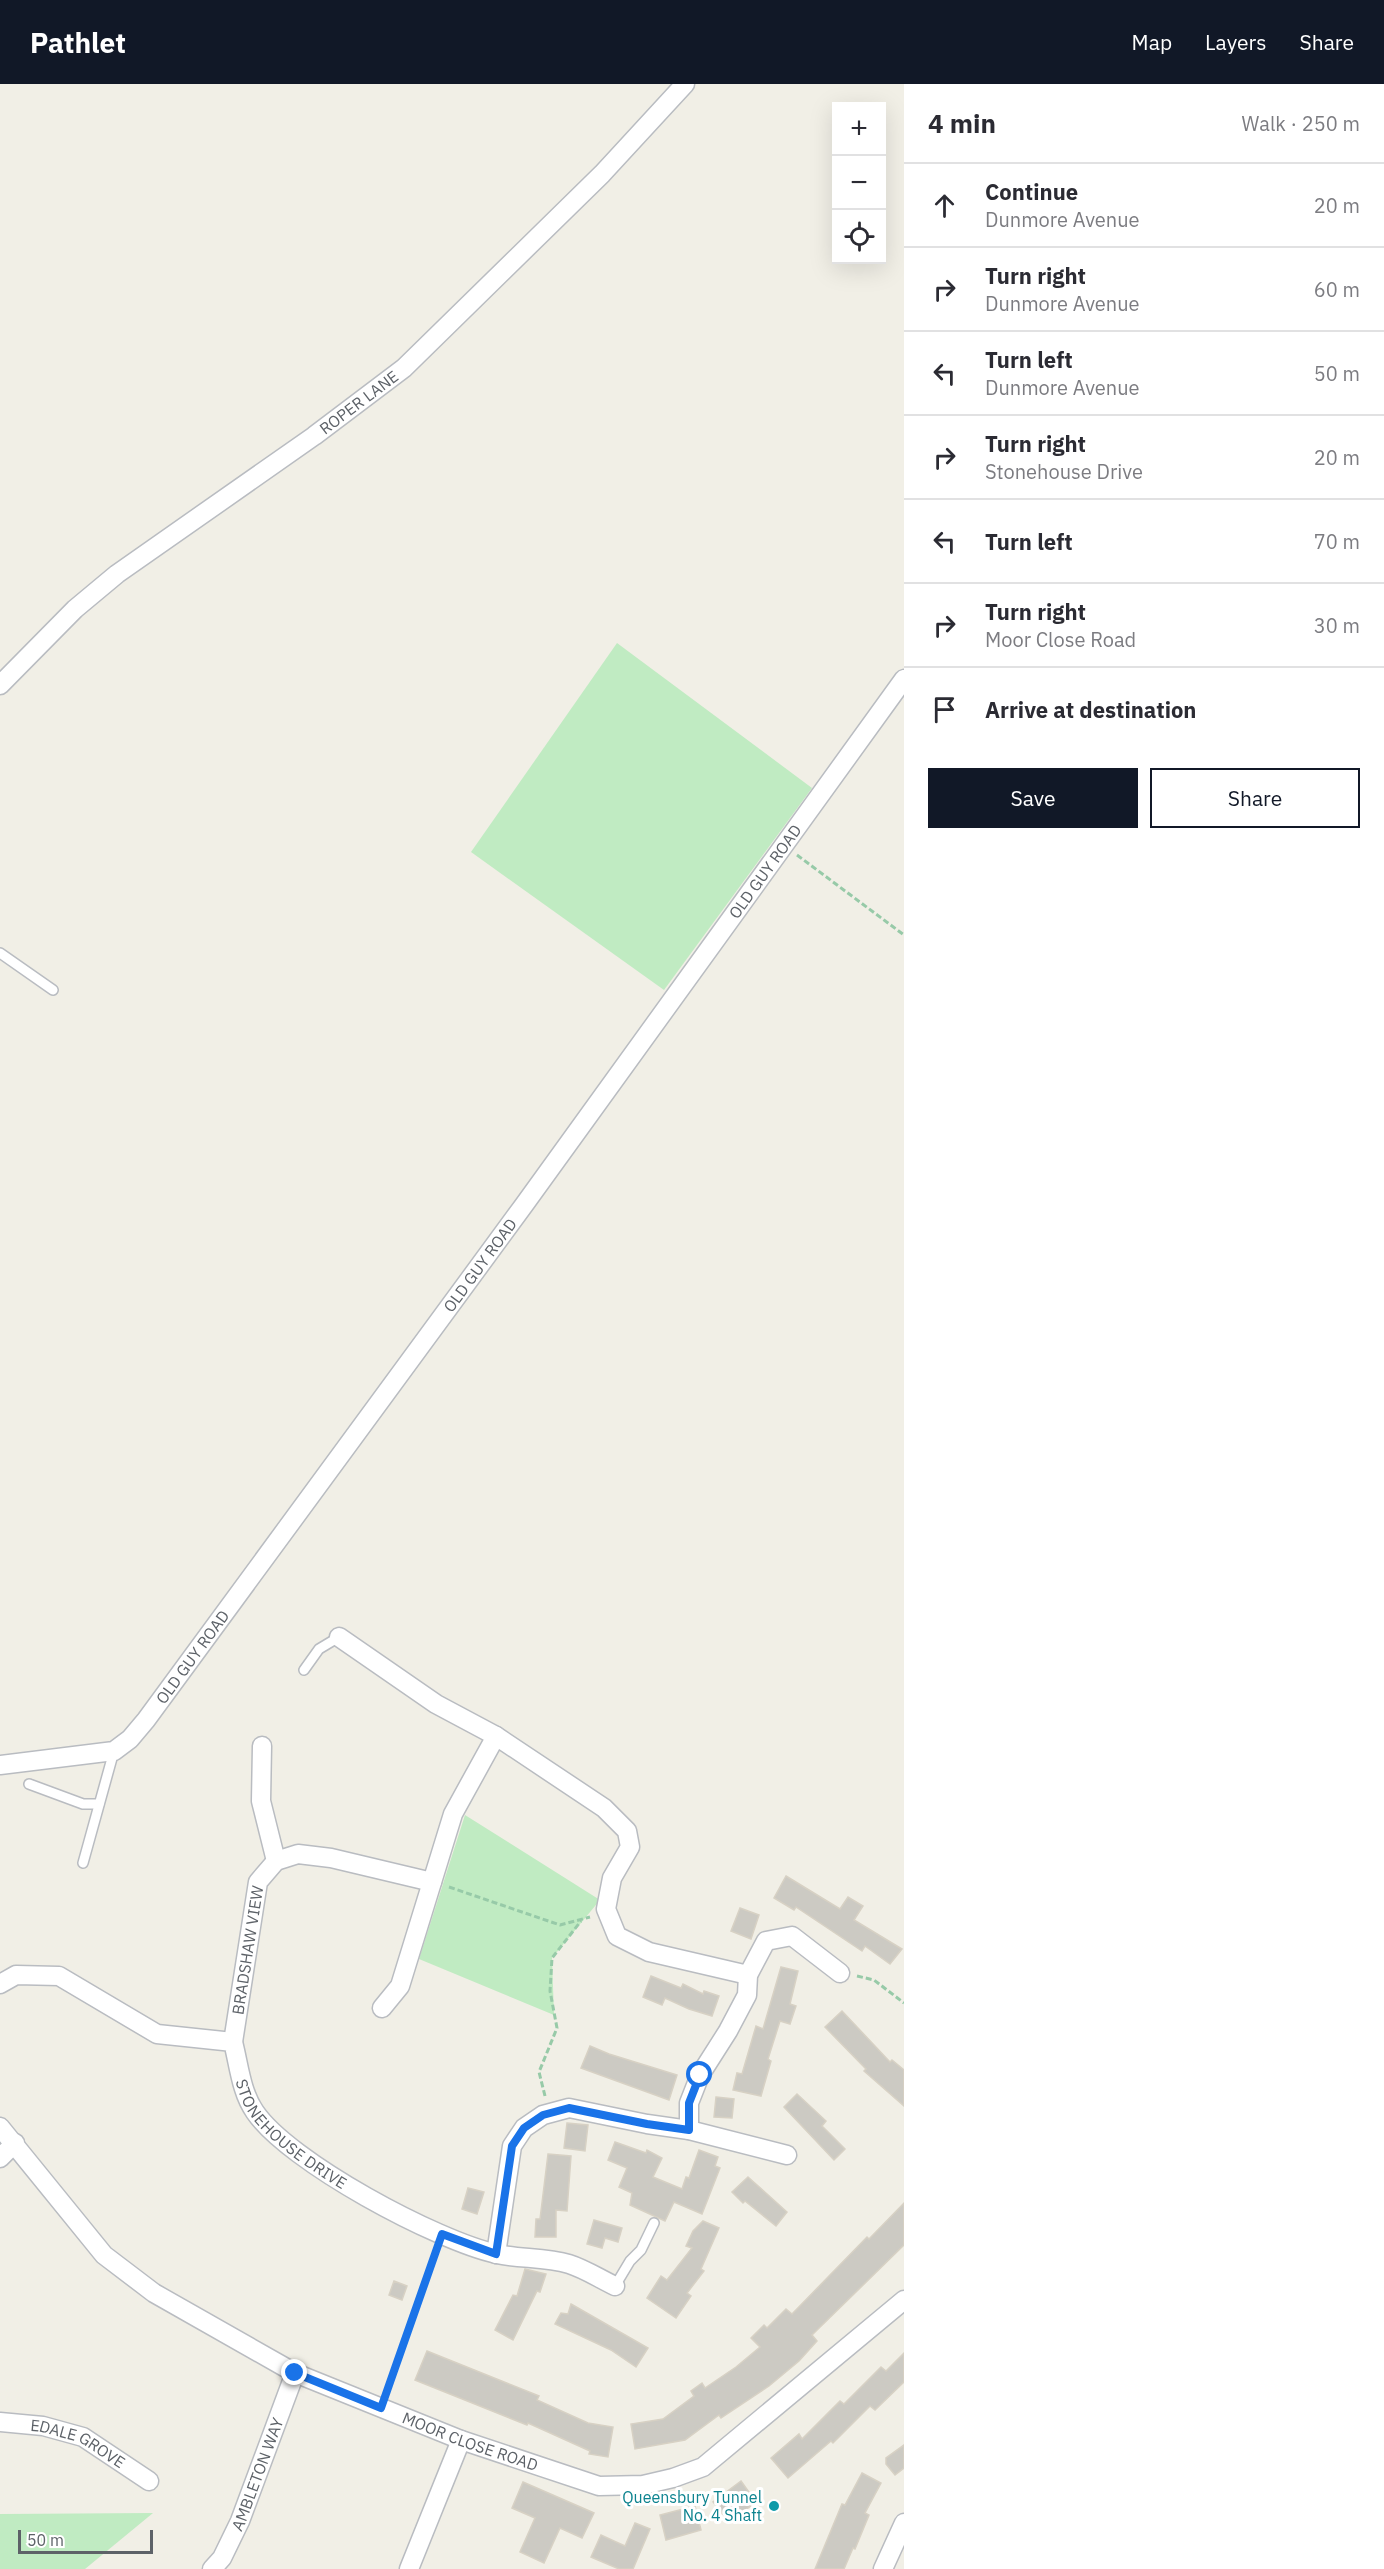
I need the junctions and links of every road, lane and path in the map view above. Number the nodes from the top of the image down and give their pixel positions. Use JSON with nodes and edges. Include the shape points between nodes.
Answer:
{"nodes":[{"id":1,"x":685,"y":84,"type":"edge"},
{"id":2,"x":904,"y":679,"type":"edge"},
{"id":3,"x":0,"y":685,"type":"edge"},
{"id":4,"x":783,"y":844,"type":"junction"},
{"id":5,"x":904,"y":935,"type":"edge"},
{"id":6,"x":0,"y":953,"type":"edge"},
{"id":7,"x":53,"y":990,"type":"dead end"},
{"id":8,"x":339,"y":1637,"type":"joint"},
{"id":9,"x":304,"y":1671,"type":"dead end"},
{"id":10,"x":496,"y":1736,"type":"junction"},
{"id":11,"x":262,"y":1746,"type":"dead end"},
{"id":12,"x":114,"y":1750,"type":"junction"},
{"id":13,"x":0,"y":1766,"type":"edge"},
{"id":14,"x":29,"y":1784,"type":"dead end"},
{"id":15,"x":99,"y":1804,"type":"junction"},
{"id":16,"x":276,"y":1861,"type":"junction"},
{"id":17,"x":83,"y":1863,"type":"dead end"},
{"id":18,"x":432,"y":1882,"type":"junction"},
{"id":19,"x":606,"y":1909,"type":"junction"},
{"id":20,"x":582,"y":1921,"type":"junction"},
{"id":21,"x":840,"y":1973,"type":"joint"},
{"id":22,"x":748,"y":1975,"type":"junction"},
{"id":23,"x":0,"y":1984,"type":"edge"},
{"id":24,"x":904,"y":2003,"type":"edge"},
{"id":25,"x":382,"y":2008,"type":"dead end"},
{"id":26,"x":233,"y":2042,"type":"junction"},
{"id":27,"x":553,"y":2112,"type":"junction"},
{"id":28,"x":0,"y":2127,"type":"edge"},
{"id":29,"x":689,"y":2130,"type":"junction"},
{"id":30,"x":15,"y":2144,"type":"junction"},
{"id":31,"x":787,"y":2155,"type":"dead end"},
{"id":32,"x":0,"y":2158,"type":"edge"},
{"id":33,"x":654,"y":2223,"type":"dead end"},
{"id":34,"x":442,"y":2234,"type":"junction"},
{"id":35,"x":496,"y":2254,"type":"junction"},
{"id":36,"x":615,"y":2286,"type":"joint"},
{"id":37,"x":904,"y":2300,"type":"edge"},
{"id":38,"x":295,"y":2373,"type":"junction"},
{"id":39,"x":381,"y":2408,"type":"junction"},
{"id":40,"x":0,"y":2422,"type":"edge"},
{"id":41,"x":461,"y":2439,"type":"junction"},
{"id":42,"x":149,"y":2481,"type":"dead end"},
{"id":43,"x":904,"y":2523,"type":"edge"},
{"id":44,"x":212,"y":2569,"type":"edge"},
{"id":45,"x":409,"y":2569,"type":"edge"},
{"id":46,"x":883,"y":2569,"type":"edge"}],
"edges":[{"from":1,"to":3,"type":"street","name":"ROPER LANE","via":[[602,174],[404,368],[117,574],[75,609]]},
{"from":2,"to":4,"type":"street","name":"OLD GUY ROAD"},
{"from":4,"to":5,"type":"path"},
{"from":4,"to":12,"type":"street","name":"OLD GUY ROAD","via":[[146,1720]]},
{"from":6,"to":7,"type":"lane"},
{"from":8,"to":9,"type":"lane","via":[[319,1649]]},
{"from":8,"to":10,"type":"street","via":[[436,1704]]},
{"from":10,"to":18,"type":"street","via":[[453,1814]]},
{"from":10,"to":19,"type":"street","via":[[604,1808],[627,1831],[630,1847],[612,1878]]},
{"from":11,"to":16,"type":"street","via":[[261,1801]]},
{"from":12,"to":13,"type":"street"},
{"from":12,"to":15,"type":"lane"},
{"from":14,"to":15,"type":"lane","via":[[83,1804]]},
{"from":15,"to":17,"type":"lane"},
{"from":16,"to":18,"type":"street","via":[[298,1854],[331,1858]]},
{"from":16,"to":26,"type":"street","name":"BRADSHAW VIEW","via":[[258,1882]]},
{"from":18,"to":20,"type":"path","via":[[560,1926]]},
{"from":18,"to":25,"type":"street","via":[[400,1986]]},
{"from":19,"to":20,"type":"path"},
{"from":19,"to":22,"type":"street","via":[[617,1936],[650,1952]]},
{"from":20,"to":27,"type":"path","via":[[552,1958],[550,1991],[557,2028],[539,2072]]},
{"from":21,"to":22,"type":"street","via":[[792,1936],[766,1941]]},
{"from":21,"to":24,"type":"path","via":[[874,1980]]},
{"from":22,"to":29,"type":"street","via":[[747,1995],[700,2075],[689,2103]]},
{"from":23,"to":26,"type":"street","via":[[16,1975],[59,1976],[157,2034]]},
{"from":26,"to":34,"type":"street","name":"STONEHOUSE DRIVE","via":[[244,2090],[268,2128],[309,2161],[357,2191]]},
{"from":27,"to":29,"type":"street","via":[[569,2108]]},
{"from":27,"to":35,"type":"street","via":[[524,2128],[512,2146]]},
{"from":28,"to":30,"type":"street","name":"MOOR CLOSE ROAD"},
{"from":29,"to":31,"type":"street"},
{"from":30,"to":32,"type":"street"},
{"from":30,"to":38,"type":"street","name":"MOOR CLOSE ROAD","via":[[104,2255],[154,2293]]},
{"from":33,"to":36,"type":"lane","via":[[641,2250]]},
{"from":34,"to":35,"type":"street","name":"STONEHOUSE DRIVE"},
{"from":34,"to":39,"type":"path"},
{"from":35,"to":36,"type":"street","name":"STONEHOUSE DRIVE","via":[[569,2264]]},
{"from":37,"to":41,"type":"street","name":"MOOR CLOSE ROAD","via":[[703,2467],[673,2478],[643,2485],[599,2486]]},
{"from":38,"to":39,"type":"street","name":"MOOR CLOSE ROAD"},
{"from":38,"to":44,"type":"street","name":"AMBLETON WAY","via":[[240,2521],[222,2558]]},
{"from":39,"to":41,"type":"street","name":"MOOR CLOSE ROAD"},
{"from":40,"to":42,"type":"street","name":"EDALE GROVE","via":[[43,2426],[83,2437]]},
{"from":41,"to":45,"type":"street"},
{"from":43,"to":46,"type":"street"}]}
